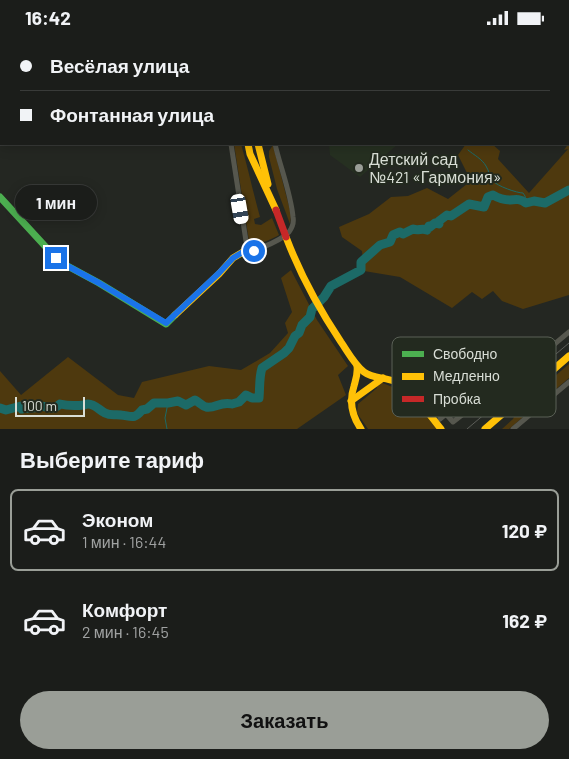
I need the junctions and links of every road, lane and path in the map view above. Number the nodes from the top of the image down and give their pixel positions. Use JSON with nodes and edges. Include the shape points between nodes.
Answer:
{"nodes":[{"id":1,"x":230,"y":145,"type":"edge"},
{"id":2,"x":246,"y":145,"type":"edge"},
{"id":3,"x":259,"y":145,"type":"edge"},
{"id":4,"x":275,"y":145,"type":"edge"},
{"id":5,"x":0,"y":197,"type":"edge"},
{"id":6,"x":276,"y":211,"type":"junction"},
{"id":7,"x":248,"y":249,"type":"junction"},
{"id":8,"x":569,"y":332,"type":"edge"},
{"id":9,"x":556,"y":343,"type":"edge"},
{"id":10,"x":569,"y":356,"type":"edge"},
{"id":11,"x":357,"y":366,"type":"junction"},
{"id":12,"x":556,"y":367,"type":"edge"},
{"id":13,"x":383,"y":378,"type":"junction"},
{"id":14,"x":392,"y":381,"type":"edge"},
{"id":15,"x":569,"y":382,"type":"edge"},
{"id":16,"x":556,"y":393,"type":"edge"},
{"id":17,"x":351,"y":401,"type":"junction"},
{"id":18,"x":431,"y":417,"type":"edge"},
{"id":19,"x":442,"y":417,"type":"edge"},
{"id":20,"x":449,"y":417,"type":"edge"},
{"id":21,"x":459,"y":417,"type":"edge"},
{"id":22,"x":499,"y":417,"type":"edge"},
{"id":23,"x":528,"y":417,"type":"edge"},
{"id":24,"x":440,"y":419,"type":"dead end"},
{"id":25,"x":361,"y":429,"type":"edge"},
{"id":26,"x":441,"y":429,"type":"edge"},
{"id":27,"x":485,"y":429,"type":"edge"},
{"id":28,"x":514,"y":429,"type":"edge"}],
"edges":[{"from":1,"to":7,"type":"street"},
{"from":2,"to":6,"type":"main road"},
{"from":3,"to":6,"type":"main road"},
{"from":4,"to":7,"type":"street","via":[[293,222],[284,236],[254,251]]},
{"from":5,"to":7,"type":"main road","via":[[62,263],[166,323],[233,258]]},
{"from":6,"to":11,"type":"main road","bridge":true,"via":[[306,283]]},
{"from":8,"to":9,"type":"street"},
{"from":10,"to":12,"type":"main road"},
{"from":11,"to":13,"type":"main road","via":[[370,375]]},
{"from":11,"to":17,"type":"main road","via":[[358,377]]},
{"from":13,"to":14,"type":"main road"},
{"from":13,"to":17,"type":"main road"},
{"from":15,"to":16,"type":"street"},
{"from":17,"to":25,"type":"main road","via":[[355,421]]},
{"from":18,"to":26,"type":"main road"},
{"from":19,"to":24,"type":"street"},
{"from":20,"to":21,"type":"street","via":[[453,422]]},
{"from":22,"to":27,"type":"main road"},
{"from":23,"to":28,"type":"street"}]}
